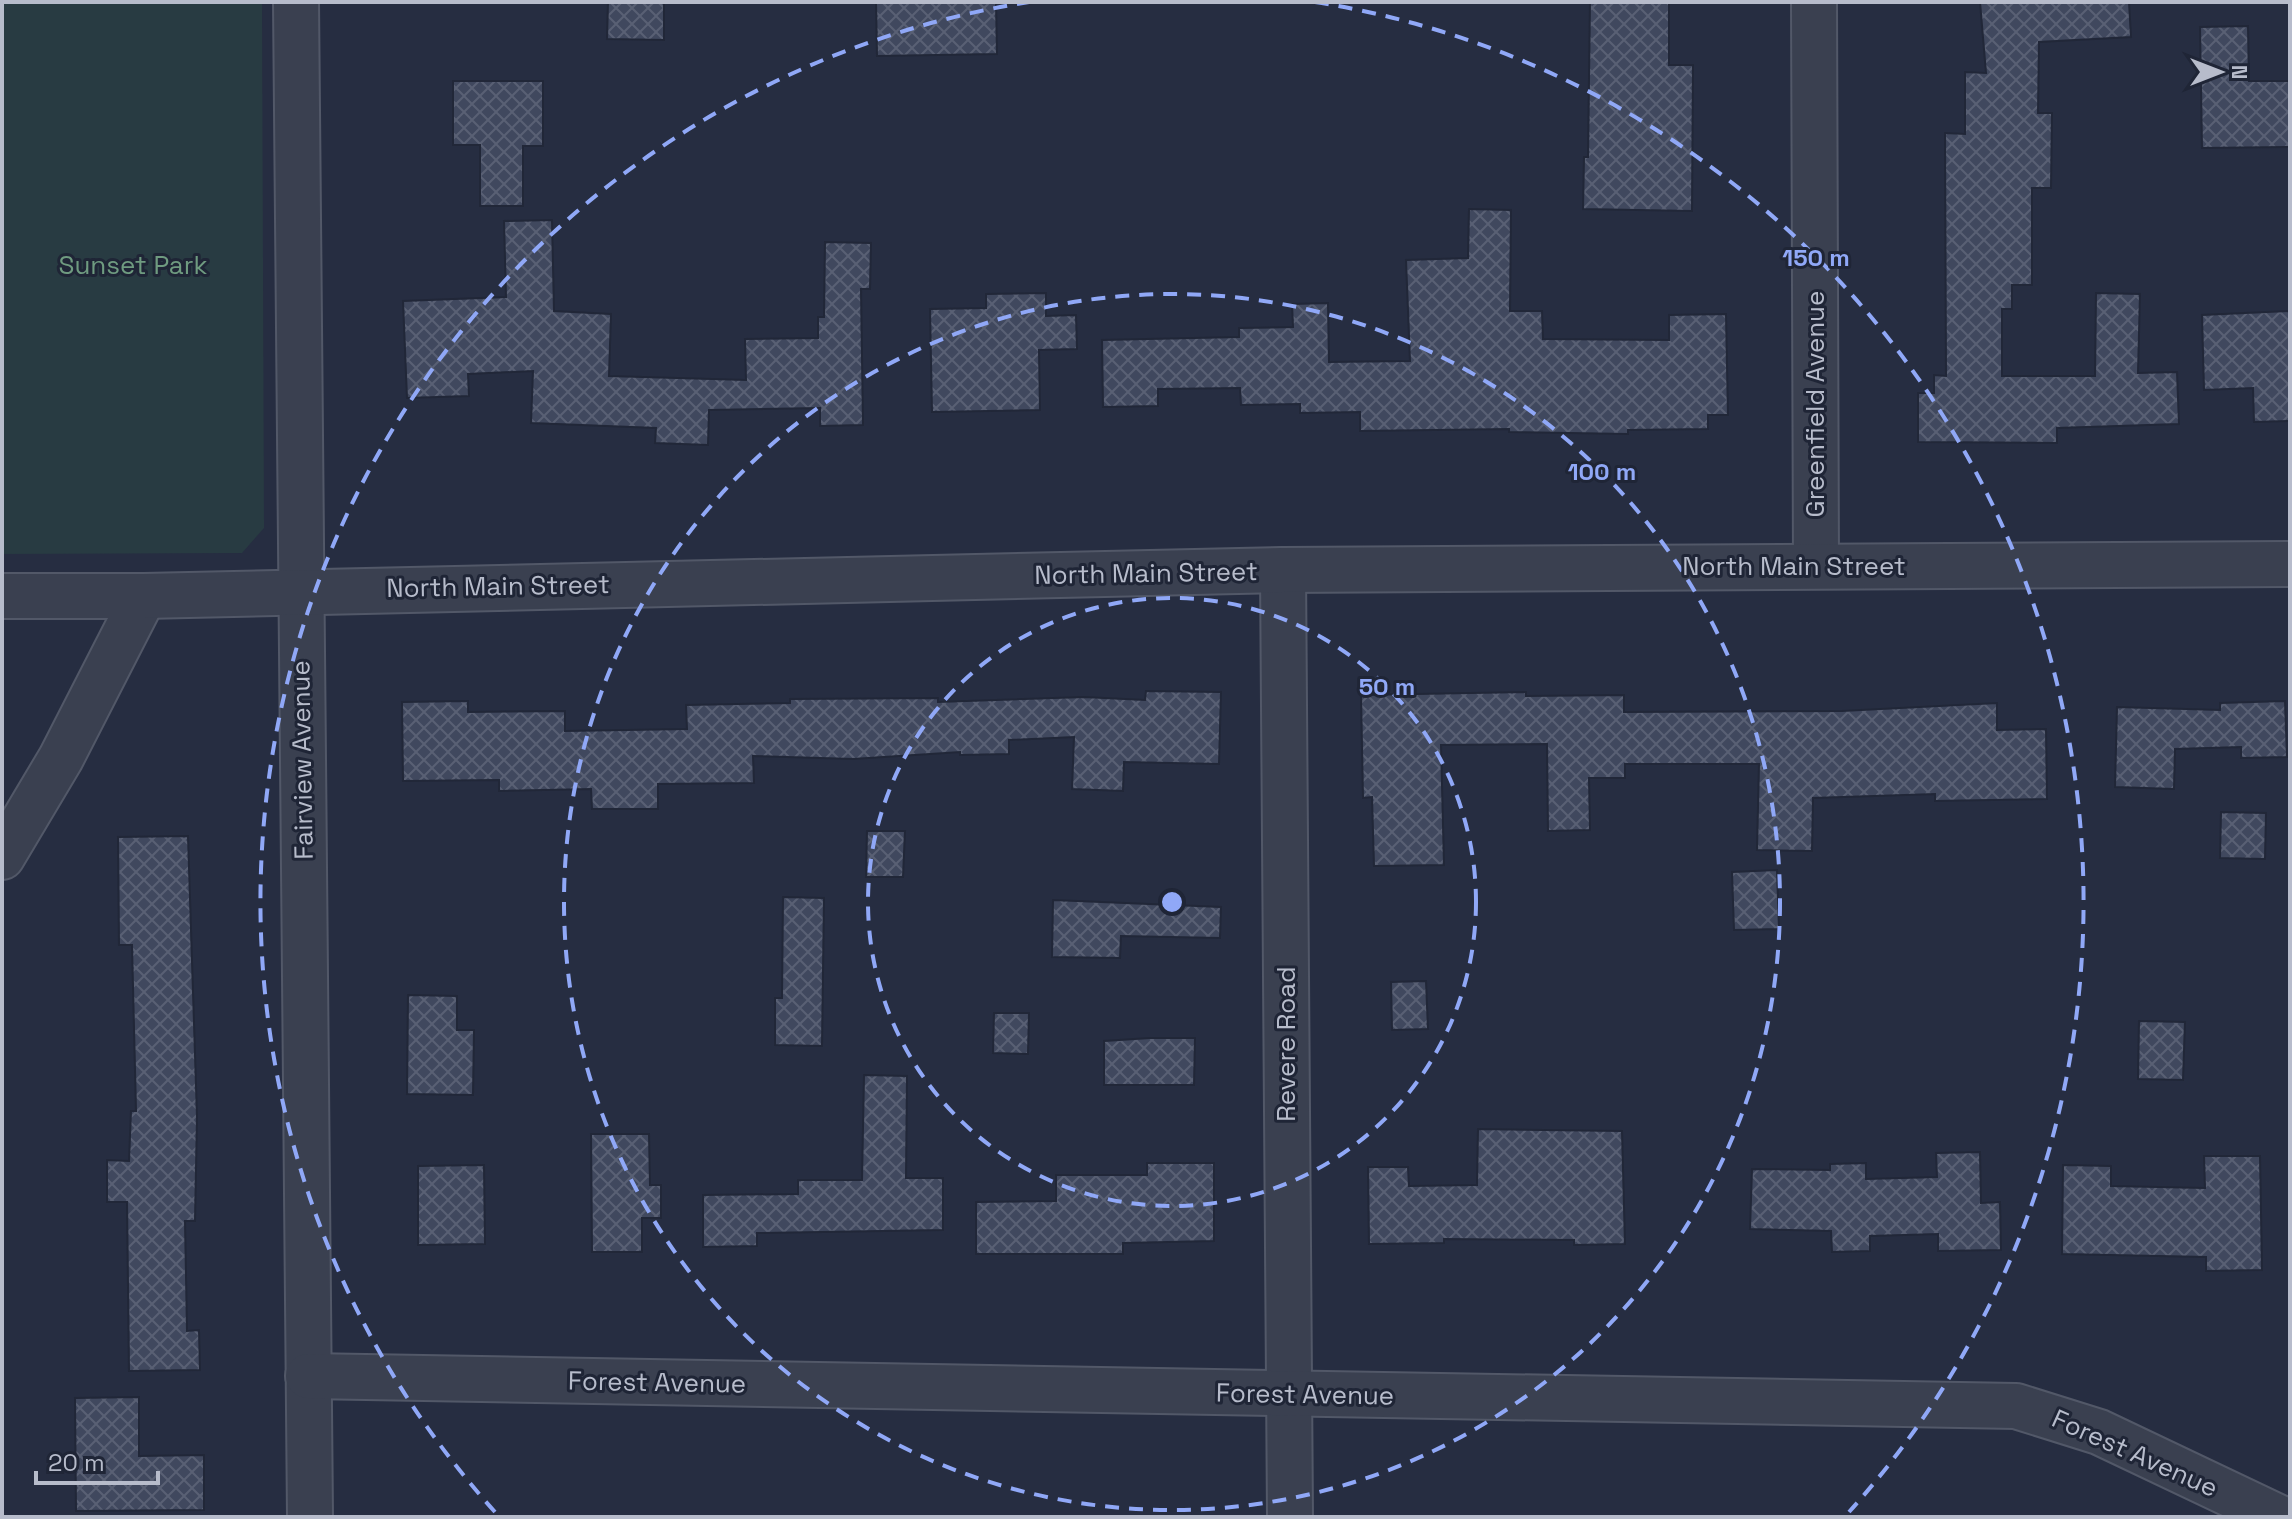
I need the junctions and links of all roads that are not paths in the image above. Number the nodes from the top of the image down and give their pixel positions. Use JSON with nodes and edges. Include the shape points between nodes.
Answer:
{"nodes":[{"id":1,"x":296,"y":2,"type":"edge"},
{"id":2,"x":1814,"y":2,"type":"edge"},
{"id":3,"x":2290,"y":564,"type":"edge"},
{"id":4,"x":1816,"y":566,"type":"junction"},
{"id":5,"x":1283,"y":570,"type":"junction"},
{"id":6,"x":300,"y":590,"type":"junction"},
{"id":7,"x":2,"y":596,"type":"edge"},
{"id":8,"x":144,"y":596,"type":"junction"},
{"id":9,"x":2,"y":857,"type":"edge"},
{"id":10,"x":308,"y":1376,"type":"junction"},
{"id":11,"x":1289,"y":1393,"type":"junction"},
{"id":12,"x":310,"y":1517,"type":"edge"},
{"id":13,"x":1290,"y":1517,"type":"edge"},
{"id":14,"x":2278,"y":1517,"type":"edge"}],
"edges":[{"from":1,"to":6,"type":"street","name":"Fairview Avenue"},
{"from":2,"to":4,"type":"street","name":"Greenfield Avenue"},
{"from":3,"to":4,"type":"street","name":"North Main Street"},
{"from":4,"to":5,"type":"street","name":"North Main Street"},
{"from":5,"to":6,"type":"street","name":"North Main Street"},
{"from":5,"to":11,"type":"street","name":"Revere Road"},
{"from":6,"to":8,"type":"street","name":"North Main Street"},
{"from":6,"to":10,"type":"street","name":"Fairview Avenue"},
{"from":7,"to":8,"type":"street","name":"North Main Street"},
{"from":8,"to":9,"type":"street","via":[[61,758]]},
{"from":10,"to":11,"type":"street","name":"Forest Avenue"},
{"from":10,"to":12,"type":"street","name":"Fairview Avenue"},
{"from":11,"to":13,"type":"street","name":"Revere Road"},
{"from":11,"to":14,"type":"street","name":"Forest Avenue","via":[[2016,1406],[2099,1432]]}]}
